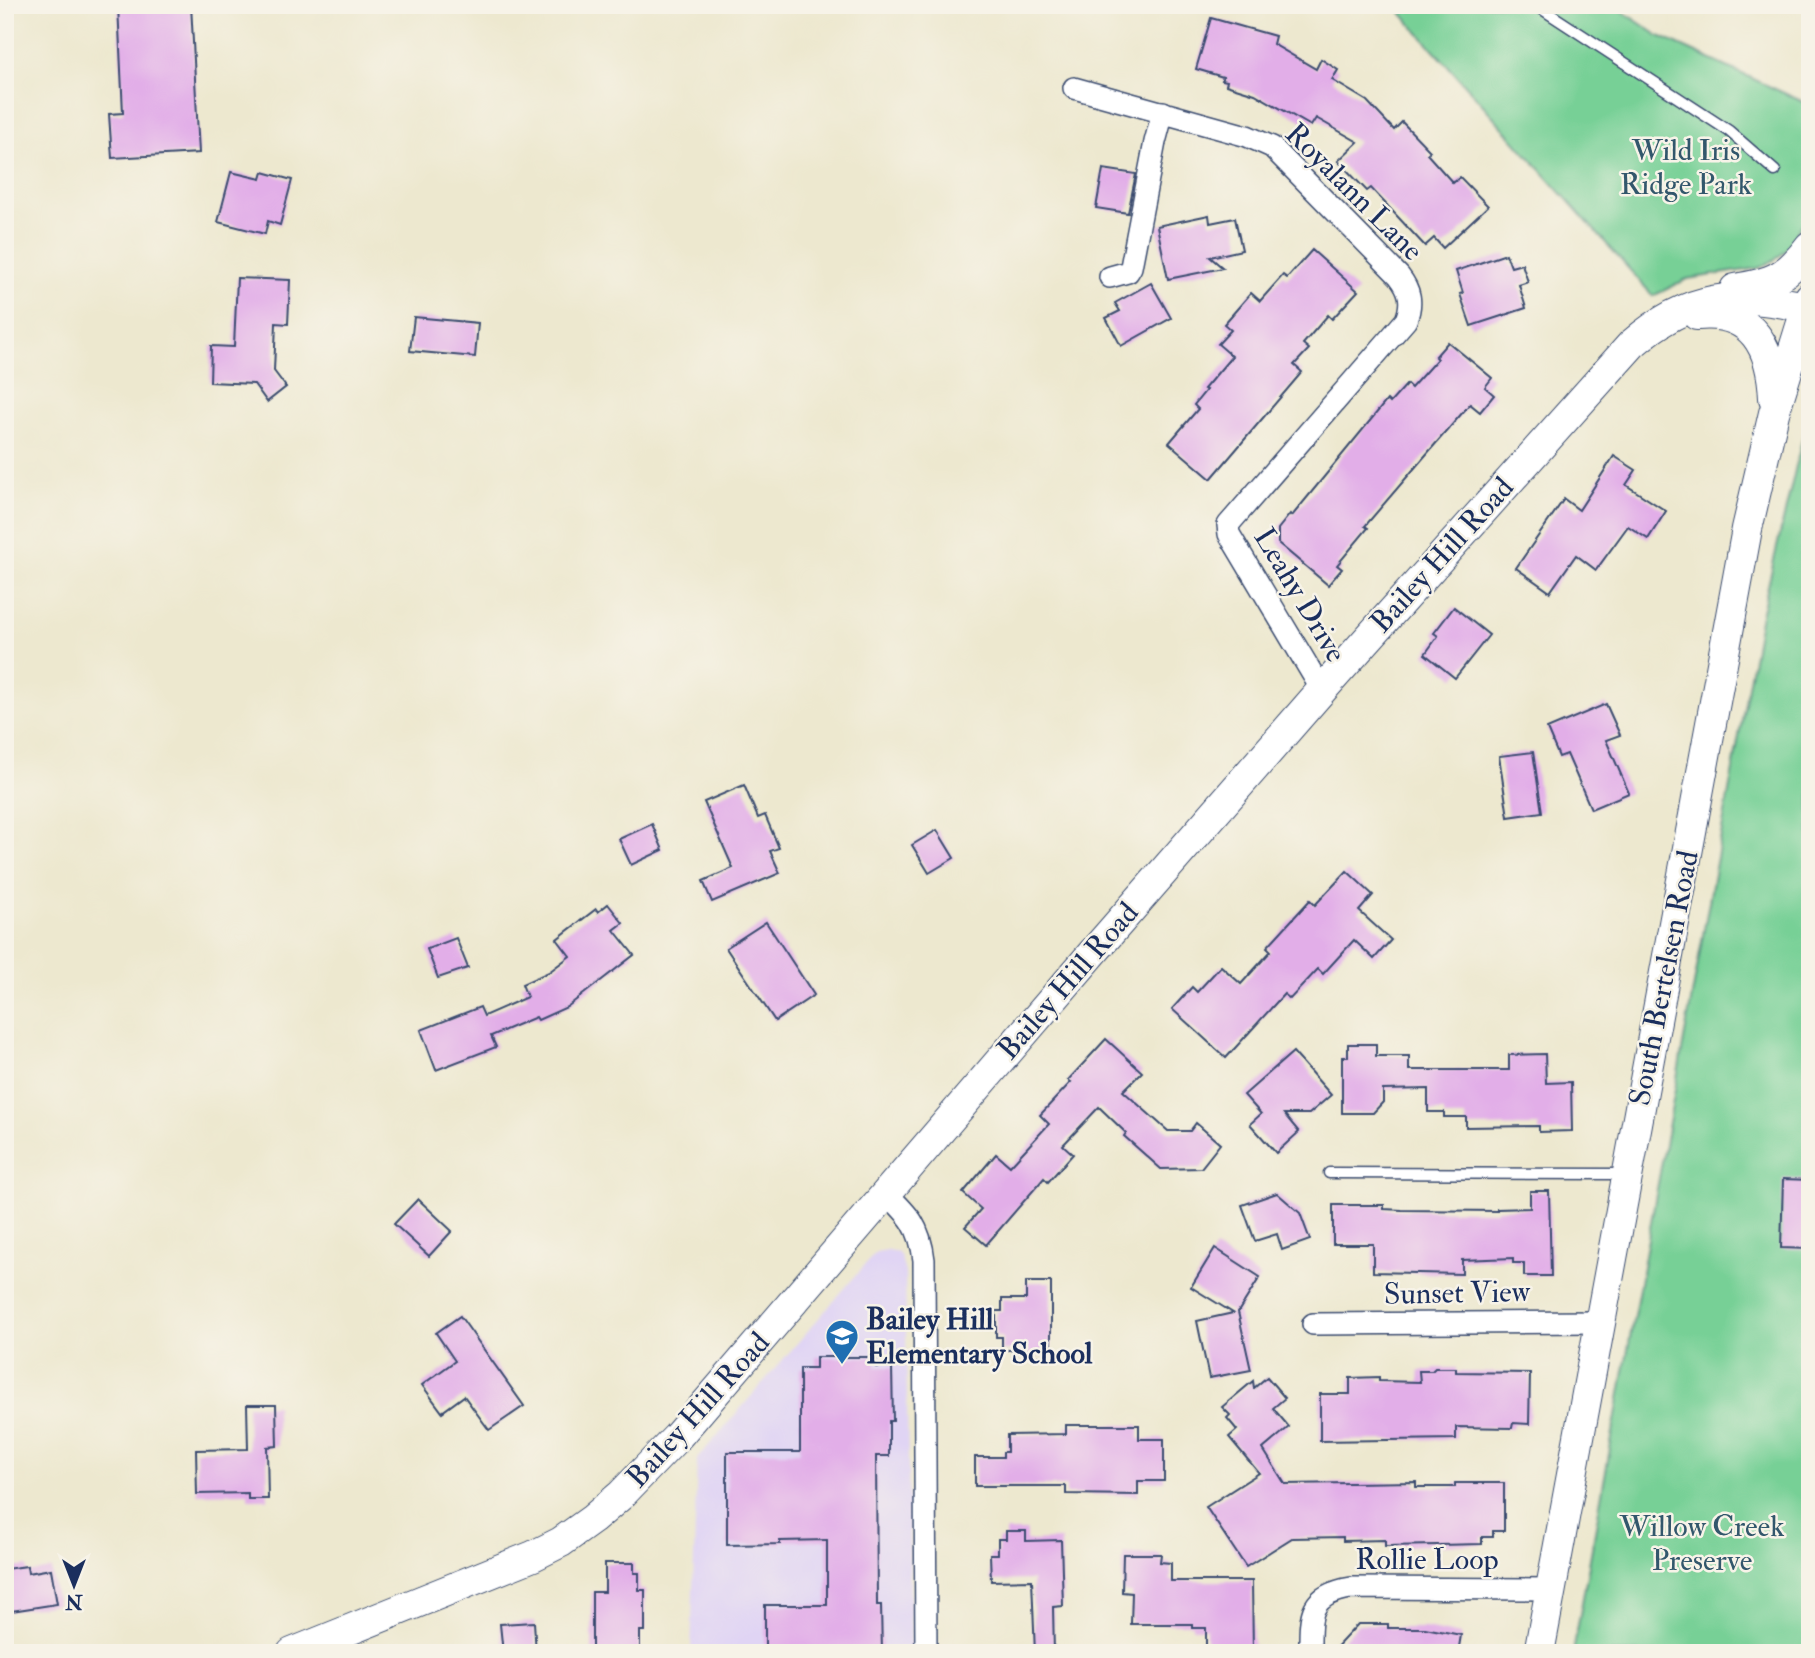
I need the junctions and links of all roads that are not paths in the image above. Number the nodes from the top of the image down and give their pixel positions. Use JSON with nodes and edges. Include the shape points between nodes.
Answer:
{"nodes":[{"id":1,"x":1536,"y":5,"type":"edge"},
{"id":2,"x":1074,"y":88,"type":"dead end"},
{"id":3,"x":1163,"y":113,"type":"junction"},
{"id":4,"x":1775,"y":172,"type":"dead end"},
{"id":5,"x":1810,"y":246,"type":"edge"},
{"id":6,"x":1110,"y":276,"type":"dead end"},
{"id":7,"x":1808,"y":302,"type":"edge"},
{"id":8,"x":1700,"y":303,"type":"junction"},
{"id":9,"x":1658,"y":323,"type":"junction"},
{"id":10,"x":1774,"y":413,"type":"junction"},
{"id":11,"x":1228,"y":529,"type":"joint"},
{"id":12,"x":1322,"y":690,"type":"junction"},
{"id":13,"x":1329,"y":1173,"type":"dead end"},
{"id":14,"x":1628,"y":1174,"type":"junction"},
{"id":15,"x":886,"y":1193,"type":"junction"},
{"id":16,"x":1601,"y":1322,"type":"junction"},
{"id":17,"x":1313,"y":1324,"type":"dead end"},
{"id":18,"x":1551,"y":1589,"type":"junction"},
{"id":19,"x":292,"y":1653,"type":"edge"},
{"id":20,"x":926,"y":1653,"type":"edge"},
{"id":21,"x":1310,"y":1653,"type":"edge"},
{"id":22,"x":1539,"y":1653,"type":"edge"}],
"edges":[{"from":1,"to":4,"type":"lane","via":[[1729,131]]},
{"from":2,"to":3,"type":"street","name":"Royalann Lane"},
{"from":3,"to":6,"type":"street","via":[[1132,267]]},
{"from":3,"to":11,"type":"street","name":"Royalann Lane","via":[[1272,147],[1417,295],[1406,320],[1230,521]]},
{"from":5,"to":8,"type":"main road","via":[[1778,278],[1719,292]]},
{"from":7,"to":8,"type":"main road","name":"Bailey Hill Road","via":[[1728,298]]},
{"from":7,"to":10,"type":"main road","name":"South Bertelsen Road"},
{"from":8,"to":9,"type":"main road","name":"Bailey Hill Road"},
{"from":9,"to":10,"type":"main road","via":[[1708,314],[1748,327],[1771,363]]},
{"from":9,"to":12,"type":"main road","name":"Bailey Hill Road","via":[[1601,376]]},
{"from":10,"to":14,"type":"main road","name":"South Bertelsen Road","via":[[1745,543]]},
{"from":11,"to":12,"type":"street","name":"Leahy Drive"},
{"from":12,"to":15,"type":"main road","name":"Bailey Hill Road"},
{"from":13,"to":14,"type":"lane"},
{"from":14,"to":16,"type":"main road","name":"South Bertelsen Road"},
{"from":15,"to":19,"type":"main road","name":"Bailey Hill Road","via":[[678,1436],[593,1520],[561,1542],[512,1565]]},
{"from":15,"to":20,"type":"street","via":[[917,1228],[924,1260]]},
{"from":16,"to":17,"type":"street","name":"Sunset View"},
{"from":16,"to":18,"type":"main road","name":"South Bertelsen Road"},
{"from":18,"to":21,"type":"street","name":"Rollie Loop","via":[[1333,1591],[1319,1599],[1311,1614]]},
{"from":18,"to":22,"type":"main road","name":"South Bertelsen Road"}]}
